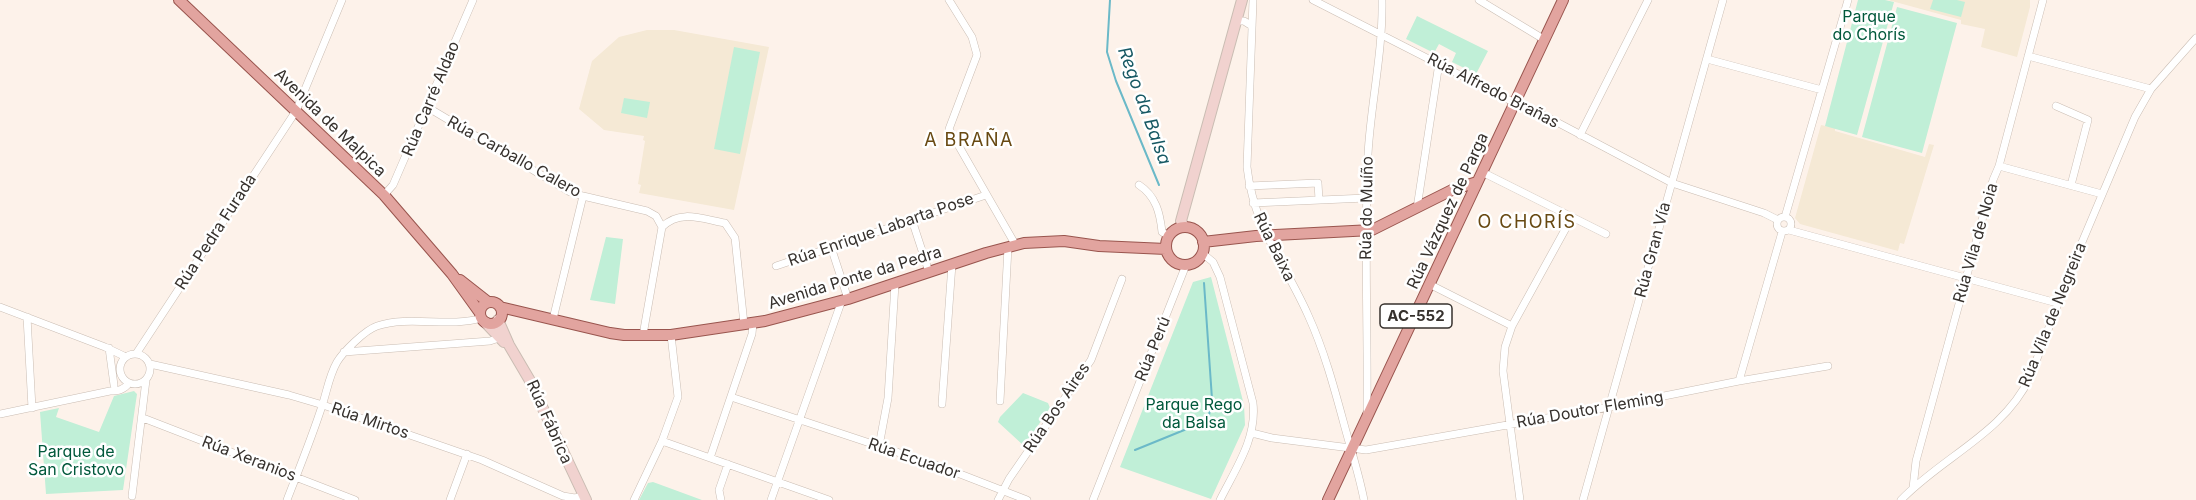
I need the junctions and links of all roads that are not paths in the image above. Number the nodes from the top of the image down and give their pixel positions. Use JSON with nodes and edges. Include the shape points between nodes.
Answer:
{"nodes":[{"id":1,"x":179,"y":0,"type":"edge"},
{"id":2,"x":342,"y":0,"type":"edge"},
{"id":3,"x":473,"y":0,"type":"edge"},
{"id":4,"x":949,"y":0,"type":"edge"},
{"id":5,"x":1242,"y":0,"type":"edge"},
{"id":6,"x":1253,"y":0,"type":"edge"},
{"id":7,"x":1313,"y":0,"type":"edge"},
{"id":8,"x":1382,"y":0,"type":"edge"},
{"id":9,"x":1479,"y":0,"type":"edge"},
{"id":10,"x":1563,"y":0,"type":"edge"},
{"id":11,"x":1648,"y":0,"type":"edge"},
{"id":12,"x":1723,"y":0,"type":"edge"},
{"id":13,"x":1848,"y":0,"type":"edge"},
{"id":14,"x":2043,"y":0,"type":"edge"},
{"id":15,"x":1237,"y":21,"type":"junction"},
{"id":16,"x":1252,"y":26,"type":"junction"},
{"id":17,"x":1383,"y":34,"type":"junction"},
{"id":18,"x":2196,"y":38,"type":"edge"},
{"id":19,"x":1545,"y":40,"type":"junction"},
{"id":20,"x":2028,"y":56,"type":"junction"},
{"id":21,"x":1707,"y":59,"type":"junction"},
{"id":22,"x":1439,"y":63,"type":"junction"},
{"id":23,"x":2151,"y":89,"type":"junction"},
{"id":24,"x":1822,"y":90,"type":"junction"},
{"id":25,"x":1515,"y":103,"type":"junction"},
{"id":26,"x":2056,"y":106,"type":"dead end"},
{"id":27,"x":427,"y":107,"type":"junction"},
{"id":28,"x":296,"y":111,"type":"junction"},
{"id":29,"x":1580,"y":135,"type":"junction"},
{"id":30,"x":1491,"y":153,"type":"junction"},
{"id":31,"x":1999,"y":166,"type":"junction"},
{"id":32,"x":1672,"y":183,"type":"junction"},
{"id":33,"x":1474,"y":184,"type":"junction"},
{"id":34,"x":1139,"y":185,"type":"dead end"},
{"id":35,"x":2071,"y":185,"type":"junction"},
{"id":36,"x":1249,"y":186,"type":"junction"},
{"id":37,"x":2102,"y":194,"type":"junction"},
{"id":38,"x":384,"y":195,"type":"junction"},
{"id":39,"x":986,"y":195,"type":"junction"},
{"id":40,"x":583,"y":196,"type":"junction"},
{"id":41,"x":1366,"y":198,"type":"junction"},
{"id":42,"x":1319,"y":200,"type":"junction"},
{"id":43,"x":1253,"y":203,"type":"junction"},
{"id":44,"x":1417,"y":207,"type":"junction"},
{"id":45,"x":1572,"y":217,"type":"junction"},
{"id":46,"x":1781,"y":218,"type":"junction"},
{"id":47,"x":912,"y":220,"type":"junction"},
{"id":48,"x":662,"y":226,"type":"junction"},
{"id":49,"x":1184,"y":227,"type":"junction"},
{"id":50,"x":1366,"y":231,"type":"junction"},
{"id":51,"x":1785,"y":231,"type":"junction"},
{"id":52,"x":1606,"y":234,"type":"dead end"},
{"id":53,"x":1169,"y":236,"type":"junction"},
{"id":54,"x":1266,"y":236,"type":"junction"},
{"id":55,"x":1011,"y":246,"type":"junction"},
{"id":56,"x":831,"y":247,"type":"junction"},
{"id":57,"x":1203,"y":248,"type":"junction"},
{"id":58,"x":1166,"y":249,"type":"junction"},
{"id":59,"x":952,"y":264,"type":"junction"},
{"id":60,"x":1186,"y":265,"type":"junction"},
{"id":61,"x":776,"y":266,"type":"dead end"},
{"id":62,"x":928,"y":273,"type":"junction"},
{"id":63,"x":452,"y":274,"type":"junction"},
{"id":64,"x":1967,"y":278,"type":"junction"},
{"id":65,"x":1122,"y":279,"type":"dead end"},
{"id":66,"x":895,"y":284,"type":"junction"},
{"id":67,"x":1431,"y":285,"type":"junction"},
{"id":68,"x":845,"y":300,"type":"junction"},
{"id":69,"x":488,"y":302,"type":"junction"},
{"id":70,"x":2057,"y":303,"type":"junction"},
{"id":71,"x":0,"y":307,"type":"edge"},
{"id":72,"x":499,"y":314,"type":"junction"},
{"id":73,"x":27,"y":317,"type":"junction"},
{"id":74,"x":482,"y":318,"type":"junction"},
{"id":75,"x":553,"y":319,"type":"junction"},
{"id":76,"x":748,"y":323,"type":"junction"},
{"id":77,"x":1512,"y":326,"type":"junction"},
{"id":78,"x":671,"y":334,"type":"junction"},
{"id":79,"x":643,"y":335,"type":"junction"},
{"id":80,"x":499,"y":338,"type":"junction"},
{"id":81,"x":359,"y":339,"type":"junction"},
{"id":82,"x":509,"y":345,"type":"junction"},
{"id":83,"x":109,"y":348,"type":"junction"},
{"id":84,"x":344,"y":352,"type":"junction"},
{"id":85,"x":358,"y":352,"type":"junction"},
{"id":86,"x":136,"y":354,"type":"junction"},
{"id":87,"x":126,"y":357,"type":"junction"},
{"id":88,"x":150,"y":364,"type":"junction"},
{"id":89,"x":1828,"y":366,"type":"dead end"},
{"id":90,"x":121,"y":375,"type":"junction"},
{"id":91,"x":146,"y":380,"type":"junction"},
{"id":92,"x":1739,"y":381,"type":"junction"},
{"id":93,"x":129,"y":383,"type":"junction"},
{"id":94,"x":112,"y":388,"type":"junction"},
{"id":95,"x":731,"y":398,"type":"junction"},
{"id":96,"x":1000,"y":400,"type":"dead end"},
{"id":97,"x":942,"y":404,"type":"dead end"},
{"id":98,"x":322,"y":405,"type":"junction"},
{"id":99,"x":32,"y":408,"type":"junction"},
{"id":100,"x":1609,"y":408,"type":"junction"},
{"id":101,"x":0,"y":414,"type":"edge"},
{"id":102,"x":1367,"y":416,"type":"junction"},
{"id":103,"x":143,"y":417,"type":"junction"},
{"id":104,"x":799,"y":420,"type":"junction"},
{"id":105,"x":1510,"y":424,"type":"junction"},
{"id":106,"x":1252,"y":433,"type":"junction"},
{"id":107,"x":662,"y":441,"type":"junction"},
{"id":108,"x":879,"y":446,"type":"junction"},
{"id":109,"x":1352,"y":449,"type":"junction"},
{"id":110,"x":467,"y":454,"type":"junction"},
{"id":111,"x":710,"y":458,"type":"junction"},
{"id":112,"x":728,"y":464,"type":"junction"},
{"id":113,"x":296,"y":477,"type":"junction"},
{"id":114,"x":778,"y":482,"type":"junction"},
{"id":115,"x":1913,"y":488,"type":"junction"},
{"id":116,"x":1004,"y":492,"type":"junction"},
{"id":117,"x":132,"y":496,"type":"dead end"},
{"id":118,"x":584,"y":498,"type":"edge"},
{"id":119,"x":287,"y":500,"type":"edge"},
{"id":120,"x":355,"y":500,"type":"edge"},
{"id":121,"x":450,"y":500,"type":"edge"},
{"id":122,"x":634,"y":500,"type":"edge"},
{"id":123,"x":721,"y":500,"type":"edge"},
{"id":124,"x":771,"y":500,"type":"edge"},
{"id":125,"x":829,"y":500,"type":"edge"},
{"id":126,"x":998,"y":500,"type":"edge"},
{"id":127,"x":1027,"y":500,"type":"edge"},
{"id":128,"x":1093,"y":500,"type":"edge"},
{"id":129,"x":1220,"y":500,"type":"edge"},
{"id":130,"x":1328,"y":500,"type":"edge"},
{"id":131,"x":1364,"y":500,"type":"edge"},
{"id":132,"x":1520,"y":500,"type":"edge"},
{"id":133,"x":1583,"y":500,"type":"edge"},
{"id":134,"x":1901,"y":500,"type":"edge"}],
"edges":[{"from":1,"to":28,"type":"main road","name":"Avenida de Malpica"},
{"from":2,"to":28,"type":"street","name":"Rúa Pedra Furada"},
{"from":3,"to":27,"type":"street","name":"Rúa Carré Aldao"},
{"from":4,"to":39,"type":"street","via":[[972,37],[977,55],[949,129]]},
{"from":5,"to":15,"type":"street"},
{"from":6,"to":16,"type":"street","name":"Rúa Baixa"},
{"from":7,"to":17,"type":"street","name":"Rúa Alfredo Brañas"},
{"from":8,"to":17,"type":"street","name":"Rúa do Muíño"},
{"from":9,"to":19,"type":"street"},
{"from":10,"to":19,"type":"main road","name":"Rúa Vázquez de Parga","number":"AC-552"},
{"from":11,"to":29,"type":"street"},
{"from":12,"to":21,"type":"street","name":"Rúa Gran Vía"},
{"from":13,"to":24,"type":"street"},
{"from":14,"to":20,"type":"street","name":"Rúa Vila de Noia"},
{"from":15,"to":16,"type":"street"},
{"from":15,"to":49,"type":"street","via":[[1181,221]]},
{"from":16,"to":36,"type":"street","name":"Rúa Baixa","via":[[1246,167]]},
{"from":17,"to":22,"type":"street","name":"Rúa Alfredo Brañas"},
{"from":17,"to":41,"type":"street","name":"Rúa do Muíño","via":[[1369,132]]},
{"from":18,"to":23,"type":"street","name":"Rúa Vila de Negreira"},
{"from":19,"to":25,"type":"main road","name":"Rúa Vázquez de Parga","number":"AC-552"},
{"from":20,"to":23,"type":"street"},
{"from":20,"to":31,"type":"street","name":"Rúa Vila de Noia"},
{"from":21,"to":24,"type":"street"},
{"from":21,"to":32,"type":"street","name":"Rúa Gran Vía"},
{"from":22,"to":25,"type":"street","name":"Rúa Alfredo Brañas"},
{"from":22,"to":44,"type":"street"},
{"from":23,"to":37,"type":"street","name":"Rúa Vila de Negreira"},
{"from":24,"to":46,"type":"street"},
{"from":25,"to":29,"type":"street","name":"Rúa Alfredo Brañas"},
{"from":25,"to":30,"type":"main road","name":"Rúa Vázquez de Parga","number":"AC-552"},
{"from":26,"to":35,"type":"street","via":[[2088,120]]},
{"from":27,"to":38,"type":"street","name":"Rúa Carré Aldao","via":[[393,185]]},
{"from":27,"to":40,"type":"street","name":"Rúa Carballo Calero"},
{"from":28,"to":38,"type":"main road","name":"Avenida de Malpica"},
{"from":28,"to":86,"type":"street","name":"Rúa Pedra Furada"},
{"from":29,"to":32,"type":"street","name":"Rúa Alfredo Brañas"},
{"from":30,"to":33,"type":"main road","name":"Rúa Vázquez de Parga","number":"AC-552"},
{"from":30,"to":33,"type":"main road","via":[[1482,159]]},
{"from":31,"to":35,"type":"street"},
{"from":31,"to":64,"type":"street","name":"Rúa Vila de Noia"},
{"from":32,"to":46,"type":"street","name":"Rúa Alfredo Brañas"},
{"from":32,"to":100,"type":"street","name":"Rúa Gran Vía"},
{"from":33,"to":44,"type":"main road"},
{"from":33,"to":45,"type":"street"},
{"from":33,"to":67,"type":"main road","name":"Rúa Vázquez de Parga","number":"AC-552"},
{"from":34,"to":53,"type":"street","via":[[1147,190],[1159,211],[1162,232]]},
{"from":35,"to":37,"type":"street"},
{"from":36,"to":42,"type":"street","via":[[1318,183]]},
{"from":36,"to":43,"type":"street","name":"Rúa Baixa"},
{"from":37,"to":70,"type":"street","name":"Rúa Vila de Negreira"},
{"from":38,"to":63,"type":"main road","name":"Avenida de Malpica"},
{"from":39,"to":47,"type":"street","name":"Rúa Enrique Labarta Pose"},
{"from":39,"to":55,"type":"street"},
{"from":40,"to":48,"type":"street","name":"Rúa Carballo Calero","via":[[647,211]]},
{"from":40,"to":75,"type":"street"},
{"from":41,"to":42,"type":"street"},
{"from":41,"to":50,"type":"street","name":"Rúa do Muíño"},
{"from":42,"to":43,"type":"street"},
{"from":43,"to":54,"type":"street","name":"Rúa Baixa"},
{"from":44,"to":50,"type":"main road"},
{"from":45,"to":52,"type":"street"},
{"from":45,"to":77,"type":"street"},
{"from":46,"to":51,"type":"street","via":[[1776,226]]},
{"from":46,"to":51,"type":"street","via":[[1791,223]]},
{"from":47,"to":56,"type":"street","name":"Rúa Enrique Labarta Pose"},
{"from":47,"to":62,"type":"street"},
{"from":48,"to":76,"type":"street","via":[[681,216],[725,223],[735,238]]},
{"from":48,"to":79,"type":"street"},
{"from":49,"to":53,"type":"main road"},
{"from":49,"to":57,"type":"main road","via":[[1198,233]]},
{"from":50,"to":54,"type":"main road"},
{"from":50,"to":102,"type":"street","name":"Rúa do Muíño"},
{"from":51,"to":64,"type":"street"},
{"from":51,"to":92,"type":"street"},
{"from":53,"to":58,"type":"main road"},
{"from":54,"to":57,"type":"main road","via":[[1223,240]]},
{"from":54,"to":109,"type":"street","name":"Rúa Baixa","via":[[1324,352]]},
{"from":55,"to":58,"type":"main road","name":"Avenida Ponte da Pedra","via":[[1064,241]]},
{"from":55,"to":59,"type":"main road","name":"Avenida Ponte da Pedra"},
{"from":55,"to":96,"type":"street"},
{"from":56,"to":61,"type":"street","name":"Rúa Enrique Labarta Pose"},
{"from":56,"to":68,"type":"street"},
{"from":57,"to":60,"type":"main road","via":[[1196,262]]},
{"from":57,"to":106,"type":"street","via":[[1220,277],[1253,403]]},
{"from":58,"to":60,"type":"main road","via":[[1175,263]]},
{"from":59,"to":62,"type":"main road","name":"Avenida Ponte da Pedra"},
{"from":59,"to":97,"type":"street"},
{"from":60,"to":128,"type":"street","name":"Rúa Perú"},
{"from":62,"to":66,"type":"main road","name":"Avenida Ponte da Pedra"},
{"from":63,"to":69,"type":"main road","name":"Avenida de Malpica"},
{"from":63,"to":74,"type":"main road","name":"Avenida de Malpica"},
{"from":64,"to":70,"type":"street"},
{"from":64,"to":115,"type":"street","name":"Rúa Vila de Noia","via":[[1916,461]]},
{"from":65,"to":116,"type":"street","name":"Rúa Bos Aires","via":[[1091,360]]},
{"from":66,"to":68,"type":"main road","name":"Avenida Ponte da Pedra"},
{"from":66,"to":108,"type":"street","via":[[888,398]]},
{"from":67,"to":77,"type":"street"},
{"from":67,"to":102,"type":"main road","name":"Rúa Vázquez de Parga","number":"AC-552"},
{"from":68,"to":76,"type":"main road","name":"Avenida Ponte da Pedra"},
{"from":68,"to":104,"type":"street"},
{"from":69,"to":72,"type":"main road","via":[[493,302]]},
{"from":69,"to":74,"type":"main road","via":[[482,307]]},
{"from":70,"to":115,"type":"street","name":"Rúa Vila de Negreira","via":[[2021,396],[1988,430]]},
{"from":71,"to":73,"type":"street"},
{"from":72,"to":74,"type":"main road","via":[[493,323]]},
{"from":72,"to":75,"type":"main road","name":"Avenida Ponte da Pedra","via":[[517,311]]},
{"from":72,"to":82,"type":"street","name":"Rúa Fábrica"},
{"from":73,"to":83,"type":"street"},
{"from":73,"to":99,"type":"street"},
{"from":74,"to":80,"type":"street","name":"Rúa Fábrica"},
{"from":74,"to":81,"type":"street","via":[[468,322],[392,323],[375,327]]},
{"from":75,"to":79,"type":"main road","name":"Avenida Ponte da Pedra","via":[[610,333]]},
{"from":76,"to":78,"type":"main road","name":"Avenida Ponte da Pedra"},
{"from":76,"to":95,"type":"street","via":[[752,334]]},
{"from":77,"to":105,"type":"street","via":[[1503,371]]},
{"from":78,"to":79,"type":"main road","name":"Avenida Ponte da Pedra"},
{"from":78,"to":107,"type":"street","via":[[678,398]]},
{"from":80,"to":82,"type":"street","name":"Rúa Fábrica"},
{"from":80,"to":85,"type":"street"},
{"from":81,"to":84,"type":"street"},
{"from":81,"to":85,"type":"street"},
{"from":82,"to":118,"type":"street","name":"Rúa Fábrica","via":[[530,379]]},
{"from":83,"to":87,"type":"street"},
{"from":83,"to":94,"type":"street"},
{"from":84,"to":85,"type":"street"},
{"from":84,"to":98,"type":"street","via":[[330,377]]},
{"from":86,"to":87,"type":"street"},
{"from":86,"to":88,"type":"street","name":"Rúa Mirtos"},
{"from":87,"to":90,"type":"street","via":[[120,367]]},
{"from":88,"to":91,"type":"street"},
{"from":88,"to":98,"type":"street","name":"Rúa Mirtos"},
{"from":89,"to":92,"type":"street","name":"Rúa Doutor Fleming"},
{"from":90,"to":93,"type":"street"},
{"from":90,"to":94,"type":"street"},
{"from":91,"to":93,"type":"street"},
{"from":91,"to":103,"type":"street"},
{"from":92,"to":100,"type":"street","name":"Rúa Doutor Fleming"},
{"from":93,"to":94,"type":"street","via":[[126,388]]},
{"from":94,"to":99,"type":"street"},
{"from":95,"to":104,"type":"street","name":"Rúa Ecuador"},
{"from":95,"to":111,"type":"street"},
{"from":98,"to":110,"type":"street","name":"Rúa Mirtos"},
{"from":98,"to":113,"type":"street"},
{"from":99,"to":101,"type":"street"},
{"from":100,"to":105,"type":"street","name":"Rúa Doutor Fleming"},
{"from":100,"to":133,"type":"street","name":"Rúa Gran Vía"},
{"from":102,"to":109,"type":"main road","name":"Rúa Vázquez de Parga","number":"AC-552"},
{"from":103,"to":113,"type":"street","name":"Rúa Xeranios"},
{"from":103,"to":117,"type":"street"},
{"from":104,"to":108,"type":"street","name":"Rúa Ecuador"},
{"from":104,"to":114,"type":"street"},
{"from":105,"to":109,"type":"street","name":"Rúa Doutor Fleming","via":[[1366,450]]},
{"from":105,"to":132,"type":"street"},
{"from":106,"to":109,"type":"street","name":"Rúa Doutor Fleming"},
{"from":106,"to":129,"type":"street"},
{"from":107,"to":111,"type":"street"},
{"from":107,"to":122,"type":"street"},
{"from":108,"to":116,"type":"street","name":"Rúa Ecuador"},
{"from":109,"to":130,"type":"main road","name":"Rúa Vázquez de Parga","number":"AC-552"},
{"from":109,"to":131,"type":"street","name":"Rúa Baixa"},
{"from":110,"to":118,"type":"street","name":"Rúa Mirtos","via":[[563,496]]},
{"from":110,"to":121,"type":"street"},
{"from":111,"to":112,"type":"street"},
{"from":112,"to":114,"type":"street"},
{"from":112,"to":123,"type":"street","via":[[719,490]]},
{"from":113,"to":119,"type":"street"},
{"from":113,"to":120,"type":"street","name":"Rúa Xeranios"},
{"from":114,"to":124,"type":"street"},
{"from":114,"to":125,"type":"street"},
{"from":115,"to":134,"type":"street","name":"Rúa Vila de Negreira"},
{"from":116,"to":126,"type":"street","name":"Rúa Bos Aires"},
{"from":116,"to":127,"type":"street","name":"Rúa Ecuador"}]}
